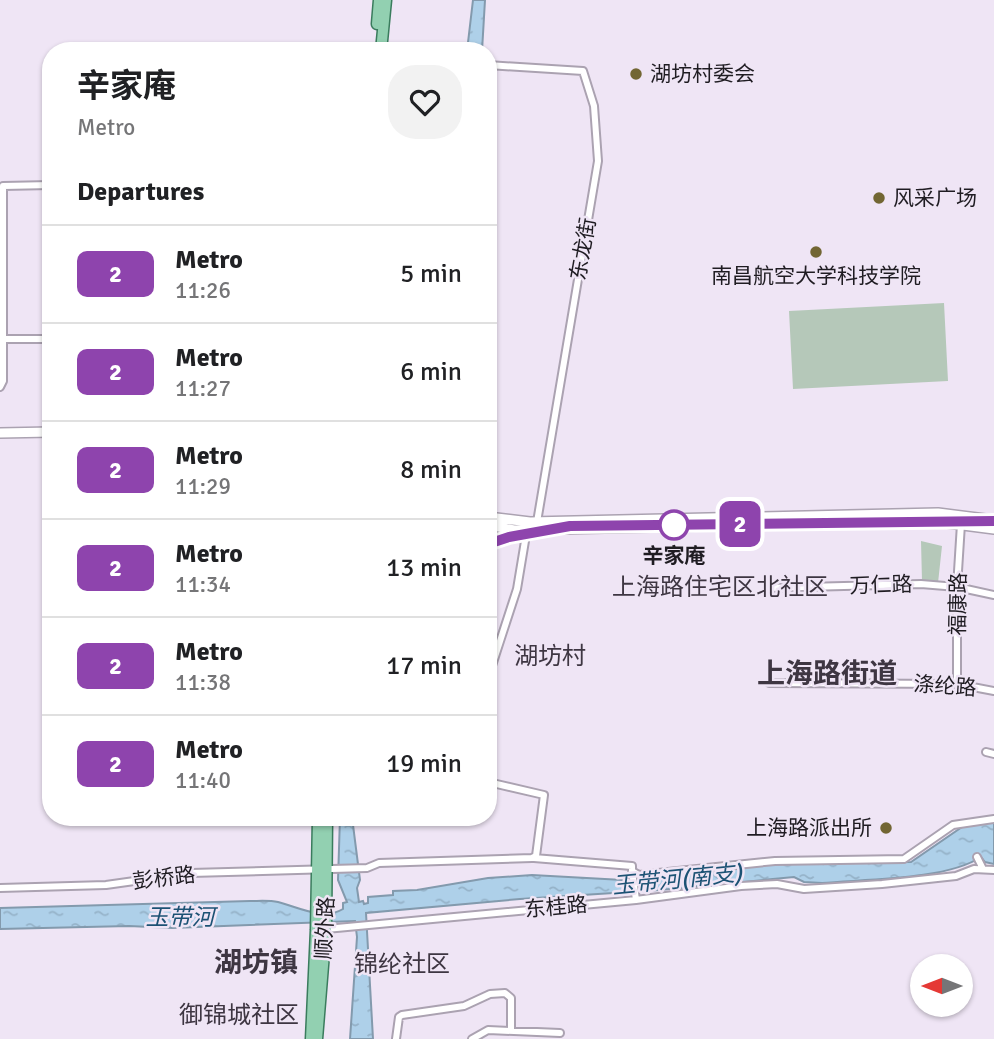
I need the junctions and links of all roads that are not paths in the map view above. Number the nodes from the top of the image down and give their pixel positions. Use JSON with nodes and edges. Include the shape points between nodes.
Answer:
{"nodes":[{"id":1,"x":379,"y":0,"type":"edge"},
{"id":2,"x":386,"y":0,"type":"edge"},
{"id":3,"x":375,"y":42,"type":"edge"},
{"id":4,"x":382,"y":42,"type":"edge"},
{"id":5,"x":497,"y":66,"type":"edge"},
{"id":6,"x":42,"y":185,"type":"edge"},
{"id":7,"x":1,"y":276,"type":"edge"},
{"id":8,"x":3,"y":339,"type":"junction"},
{"id":9,"x":42,"y":339,"type":"edge"},
{"id":10,"x":0,"y":387,"type":"edge"},
{"id":11,"x":0,"y":427,"type":"edge"},
{"id":12,"x":42,"y":427,"type":"edge"},
{"id":13,"x":42,"y":432,"type":"edge"},
{"id":14,"x":0,"y":433,"type":"edge"},
{"id":15,"x":497,"y":520,"type":"edge"},
{"id":16,"x":994,"y":520,"type":"edge"},
{"id":17,"x":497,"y":522,"type":"edge"},
{"id":18,"x":537,"y":522,"type":"junction"},
{"id":19,"x":961,"y":524,"type":"junction"},
{"id":20,"x":527,"y":529,"type":"junction"},
{"id":21,"x":994,"y":529,"type":"edge"},
{"id":22,"x":957,"y":587,"type":"junction"},
{"id":23,"x":767,"y":588,"type":"dead end"},
{"id":24,"x":994,"y":595,"type":"edge"},
{"id":25,"x":497,"y":650,"type":"edge"},
{"id":26,"x":769,"y":683,"type":"dead end"},
{"id":27,"x":957,"y":684,"type":"junction"},
{"id":28,"x":994,"y":691,"type":"edge"},
{"id":29,"x":986,"y":752,"type":"dead end"},
{"id":30,"x":994,"y":754,"type":"edge"},
{"id":31,"x":497,"y":784,"type":"edge"},
{"id":32,"x":994,"y":819,"type":"edge"},
{"id":33,"x":320,"y":826,"type":"edge"},
{"id":34,"x":327,"y":826,"type":"edge"},
{"id":35,"x":977,"y":857,"type":"dead end"},
{"id":36,"x":532,"y":858,"type":"junction"},
{"id":37,"x":327,"y":869,"type":"junction"},
{"id":38,"x":983,"y":869,"type":"junction"},
{"id":39,"x":994,"y":870,"type":"edge"},
{"id":40,"x":632,"y":871,"type":"junction"},
{"id":41,"x":0,"y":888,"type":"edge"},
{"id":42,"x":636,"y":898,"type":"junction"},
{"id":43,"x":321,"y":930,"type":"junction"},
{"id":44,"x":511,"y":1031,"type":"junction"},
{"id":45,"x":560,"y":1033,"type":"dead end"},
{"id":46,"x":311,"y":1039,"type":"edge"},
{"id":47,"x":317,"y":1039,"type":"edge"},
{"id":48,"x":396,"y":1039,"type":"edge"},
{"id":49,"x":472,"y":1039,"type":"edge"}],
"edges":[{"from":1,"to":3,"type":"main road"},
{"from":2,"to":4,"type":"main road"},
{"from":5,"to":18,"type":"street","name":"东龙街","via":[[583,71],[594,106],[598,161]]},
{"from":6,"to":7,"type":"street","via":[[3,186]]},
{"from":7,"to":8,"type":"street"},
{"from":8,"to":9,"type":"street"},
{"from":8,"to":10,"type":"street"},
{"from":11,"to":12,"type":"main road"},
{"from":13,"to":14,"type":"main road"},
{"from":15,"to":18,"type":"main road"},
{"from":16,"to":18,"type":"main road","via":[[924,513]]},
{"from":17,"to":20,"type":"main road"},
{"from":19,"to":20,"type":"main road"},
{"from":19,"to":21,"type":"main road"},
{"from":19,"to":22,"type":"street","name":"福康路"},
{"from":20,"to":25,"type":"street","via":[[517,589]]},
{"from":22,"to":23,"type":"street","name":"万仁路"},
{"from":22,"to":24,"type":"street","name":"万仁路"},
{"from":22,"to":27,"type":"street","name":"福康路"},
{"from":26,"to":27,"type":"street","name":"涤纶路"},
{"from":27,"to":28,"type":"street","name":"涤纶路"},
{"from":29,"to":30,"type":"street"},
{"from":31,"to":36,"type":"street","via":[[544,795],[538,849]]},
{"from":32,"to":40,"type":"street","name":"彭桥路","via":[[953,825],[904,859],[775,861],[639,875]]},
{"from":33,"to":37,"type":"main road","name":"顺外路"},
{"from":34,"to":37,"type":"main road","name":"顺外路"},
{"from":35,"to":38,"type":"street"},
{"from":36,"to":37,"type":"street","name":"彭桥路"},
{"from":36,"to":40,"type":"street","name":"彭桥路","via":[[632,866]]},
{"from":37,"to":41,"type":"street","name":"彭桥路","via":[[191,873],[106,885]]},
{"from":37,"to":43,"type":"main road","name":"顺外路"},
{"from":38,"to":39,"type":"street","name":"东桂路"},
{"from":38,"to":42,"type":"street","name":"东桂路","via":[[882,884],[804,889],[777,884],[741,886]]},
{"from":40,"to":42,"type":"street"},
{"from":42,"to":43,"type":"street","name":"东桂路"},
{"from":43,"to":46,"type":"main road","name":"顺外路"},
{"from":43,"to":47,"type":"main road","name":"顺外路"},
{"from":44,"to":45,"type":"street"},
{"from":44,"to":48,"type":"street","via":[[511,998],[505,993],[490,994],[464,1006],[401,1015]]},
{"from":44,"to":49,"type":"street","via":[[488,1030]]}]}
